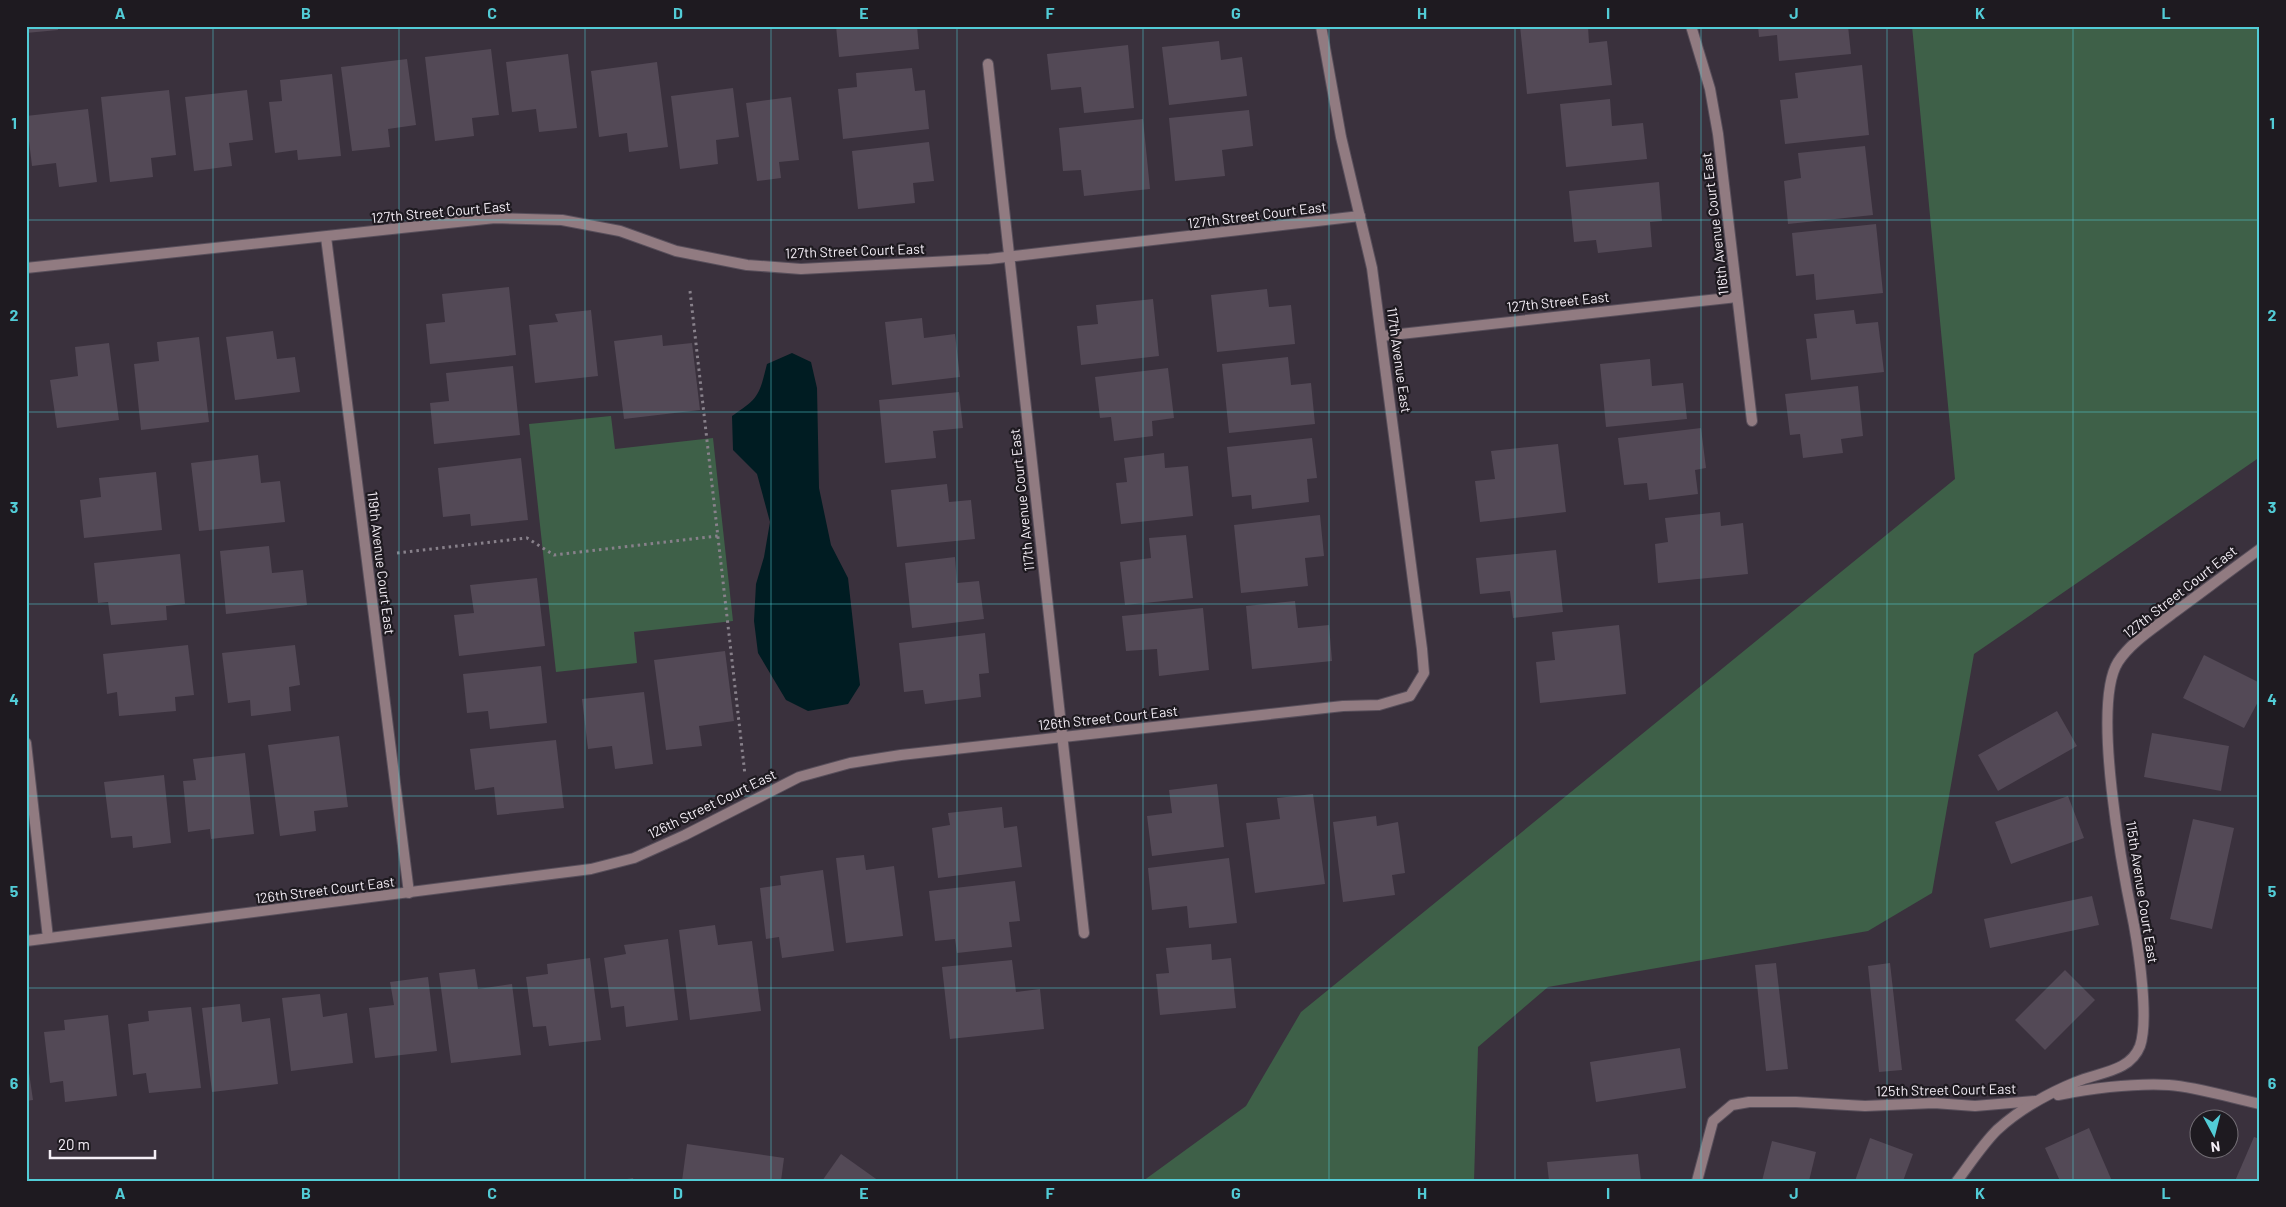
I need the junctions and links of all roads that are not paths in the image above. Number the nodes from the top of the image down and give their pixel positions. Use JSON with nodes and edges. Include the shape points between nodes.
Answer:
{"nodes":[{"id":1,"x":1321,"y":26,"type":"edge"},
{"id":2,"x":1691,"y":26,"type":"edge"},
{"id":3,"x":988,"y":64,"type":"dead end"},
{"id":4,"x":1360,"y":216,"type":"junction"},
{"id":5,"x":326,"y":237,"type":"junction"},
{"id":6,"x":1009,"y":257,"type":"junction"},
{"id":7,"x":26,"y":268,"type":"edge"},
{"id":8,"x":1737,"y":297,"type":"junction"},
{"id":9,"x":1382,"y":336,"type":"junction"},
{"id":10,"x":1752,"y":421,"type":"dead end"},
{"id":11,"x":2260,"y":548,"type":"edge"},
{"id":12,"x":1410,"y":696,"type":"joint"},
{"id":13,"x":1062,"y":737,"type":"junction"},
{"id":14,"x":26,"y":743,"type":"edge"},
{"id":15,"x":2108,"y":748,"type":"joint"},
{"id":16,"x":409,"y":893,"type":"junction"},
{"id":17,"x":1084,"y":933,"type":"dead end"},
{"id":18,"x":48,"y":938,"type":"junction"},
{"id":19,"x":26,"y":940,"type":"edge"},
{"id":20,"x":2039,"y":1101,"type":"junction"},
{"id":21,"x":2260,"y":1104,"type":"edge"},
{"id":22,"x":1697,"y":1181,"type":"edge"},
{"id":23,"x":1957,"y":1181,"type":"edge"}],
"edges":[{"from":1,"to":4,"type":"street","name":"117th Avenue East","via":[[1341,137]]},
{"from":2,"to":8,"type":"street","name":"116th Avenue Court East","via":[[1710,88],[1718,134]]},
{"from":3,"to":6,"type":"street","name":"117th Avenue Court East"},
{"from":4,"to":6,"type":"street","name":"127th Street Court East"},
{"from":4,"to":9,"type":"street","name":"117th Avenue East"},
{"from":5,"to":6,"type":"street","name":"127th Street Court East","via":[[505,218],[562,220],[620,231],[676,252],[765,267],[801,269]]},
{"from":5,"to":7,"type":"street","name":"127th Street Court East"},
{"from":5,"to":16,"type":"street","name":"119th Avenue Court East"},
{"from":6,"to":13,"type":"street","name":"117th Avenue Court East"},
{"from":8,"to":9,"type":"street","name":"127th Street East"},
{"from":8,"to":10,"type":"street","name":"116th Avenue Court East"},
{"from":9,"to":12,"type":"street","name":"117th Avenue East","via":[[1424,673]]},
{"from":11,"to":15,"type":"street","name":"127th Street Court East","via":[[2124,653],[2109,689]]},
{"from":12,"to":13,"type":"street","name":"126th Street Court East","via":[[1379,705],[1343,706]]},
{"from":13,"to":16,"type":"street","name":"126th Street Court East","via":[[850,763],[799,776],[686,835],[634,858],[591,869]]},
{"from":13,"to":17,"type":"street","name":"117th Avenue Court East"},
{"from":14,"to":18,"type":"street"},
{"from":15,"to":20,"type":"street","name":"115th Avenue Court East","via":[[2124,878],[2140,954],[2143,1025],[2140,1045],[2132,1060],[2120,1068],[2076,1082]]},
{"from":16,"to":18,"type":"street","name":"126th Street Court East"},
{"from":18,"to":19,"type":"street","name":"126th Street Court East"},
{"from":20,"to":21,"type":"street","name":"125th Street Court East","via":[[2087,1089],[2131,1085],[2171,1086]]},
{"from":20,"to":22,"type":"street","name":"125th Street Court East","via":[[1975,1106],[1934,1103],[1865,1106],[1732,1104],[1713,1121]]},
{"from":20,"to":23,"type":"street","name":"115th Avenue Court East","via":[[1996,1131]]}]}
